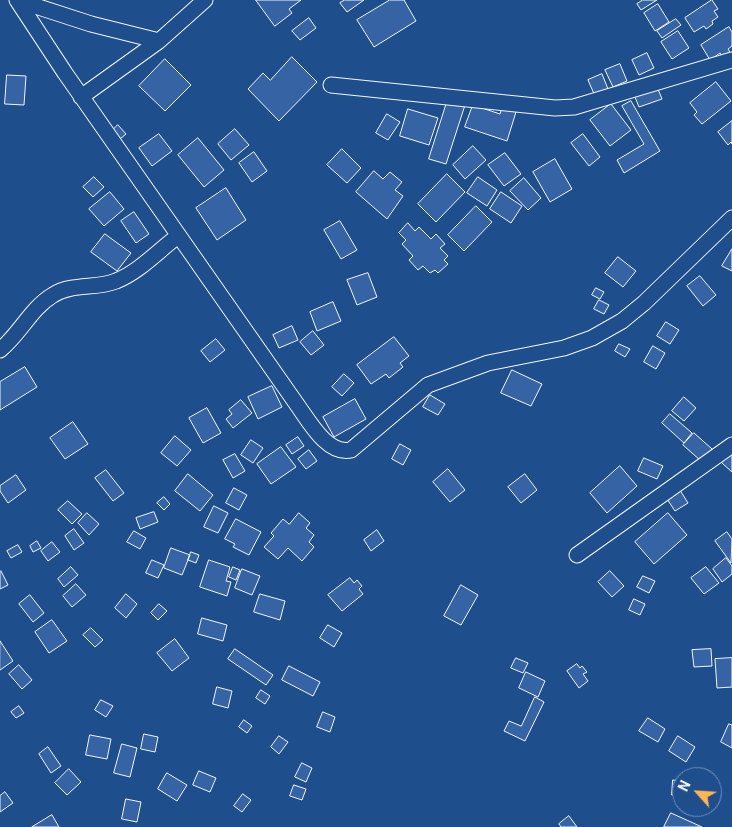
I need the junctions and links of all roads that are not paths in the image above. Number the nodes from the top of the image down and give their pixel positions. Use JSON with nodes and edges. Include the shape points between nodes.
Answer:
{"nodes":[{"id":1,"x":17,"y":0,"type":"edge"},
{"id":2,"x":205,"y":0,"type":"edge"},
{"id":3,"x":159,"y":41,"type":"junction"},
{"id":4,"x":732,"y":60,"type":"edge"},
{"id":5,"x":331,"y":85,"type":"dead end"},
{"id":6,"x":81,"y":97,"type":"junction"},
{"id":7,"x":732,"y":218,"type":"edge"},
{"id":8,"x":178,"y":236,"type":"junction"},
{"id":9,"x":0,"y":350,"type":"edge"},
{"id":10,"x":732,"y":445,"type":"edge"},
{"id":11,"x":577,"y":555,"type":"dead end"}],
"edges":[{"from":1,"to":3,"type":"street","via":[[91,24]]},
{"from":1,"to":6,"type":"street"},
{"from":2,"to":3,"type":"street"},
{"from":3,"to":6,"type":"street"},
{"from":4,"to":5,"type":"street","via":[[574,108]]},
{"from":6,"to":8,"type":"street"},
{"from":7,"to":8,"type":"street","via":[[622,321],[592,338],[564,348],[488,363],[428,385],[351,450],[342,452],[332,447],[310,423]]},
{"from":8,"to":9,"type":"street","via":[[116,281],[53,294]]},
{"from":10,"to":11,"type":"street"}]}
